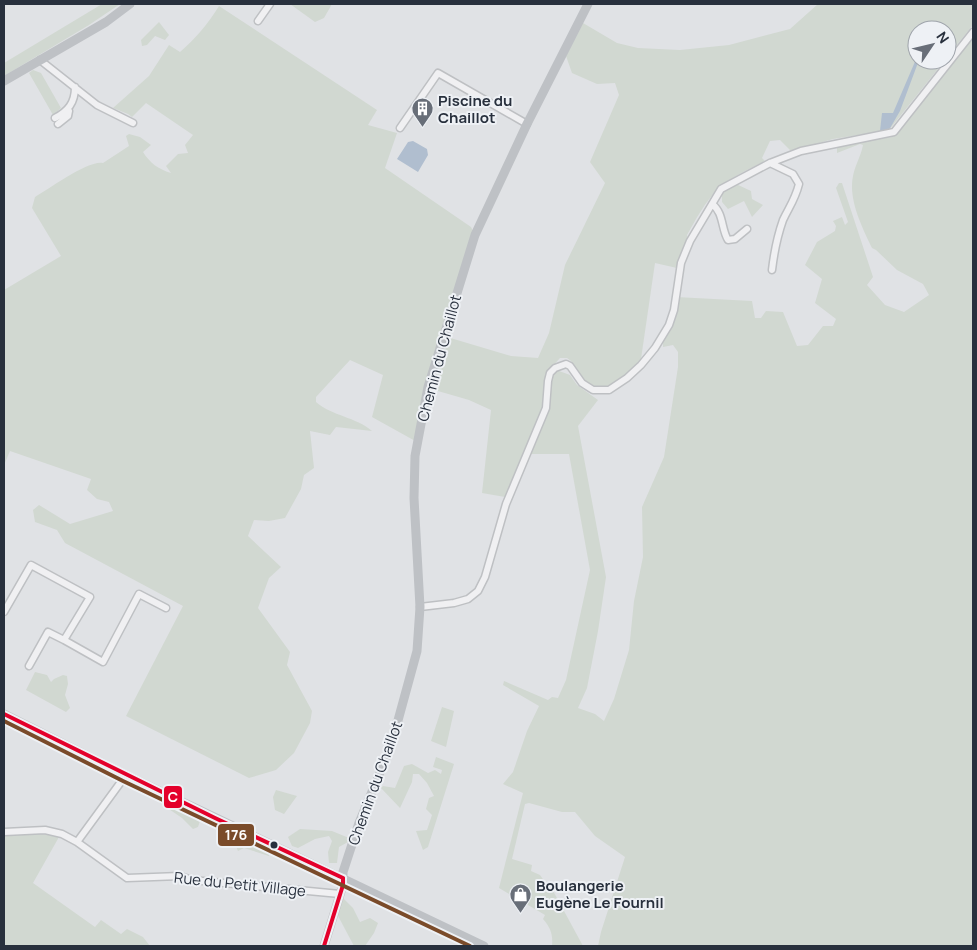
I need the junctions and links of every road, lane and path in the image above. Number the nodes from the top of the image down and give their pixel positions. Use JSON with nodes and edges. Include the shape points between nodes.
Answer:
{"nodes":[{"id":1,"x":130,"y":4,"type":"edge"},
{"id":2,"x":270,"y":4,"type":"edge"},
{"id":3,"x":588,"y":4,"type":"edge"},
{"id":4,"x":258,"y":21,"type":"dead end"},
{"id":5,"x":973,"y":32,"type":"edge"},
{"id":6,"x":40,"y":60,"type":"junction"},
{"id":7,"x":4,"y":81,"type":"edge"},
{"id":8,"x":75,"y":87,"type":"junction"},
{"id":9,"x":56,"y":121,"type":"dead end"},
{"id":10,"x":133,"y":123,"type":"dead end"},
{"id":11,"x":527,"y":124,"type":"junction"},
{"id":12,"x":400,"y":128,"type":"dead end"},
{"id":13,"x":770,"y":162,"type":"junction"},
{"id":14,"x":712,"y":204,"type":"junction"},
{"id":15,"x":747,"y":229,"type":"dead end"},
{"id":16,"x":772,"y":270,"type":"dead end"},
{"id":17,"x":420,"y":607,"type":"junction"},
{"id":18,"x":166,"y":608,"type":"dead end"},
{"id":19,"x":4,"y":612,"type":"edge"},
{"id":20,"x":64,"y":640,"type":"junction"},
{"id":21,"x":29,"y":666,"type":"dead end"},
{"id":22,"x":4,"y":714,"type":"edge"},
{"id":23,"x":126,"y":775,"type":"junction"},
{"id":24,"x":4,"y":832,"type":"edge"},
{"id":25,"x":77,"y":842,"type":"junction"},
{"id":26,"x":343,"y":878,"type":"junction"},
{"id":27,"x":340,"y":894,"type":"junction"},
{"id":28,"x":324,"y":946,"type":"edge"},
{"id":29,"x":483,"y":946,"type":"edge"}],
"edges":[{"from":1,"to":6,"type":"street","via":[[106,22]]},
{"from":2,"to":4,"type":"street"},
{"from":3,"to":11,"type":"street","name":"Chemin du Chaillot"},
{"from":5,"to":13,"type":"street","via":[[894,132],[801,151]]},
{"from":6,"to":7,"type":"street"},
{"from":6,"to":8,"type":"street"},
{"from":8,"to":9,"type":"street","via":[[75,99]]},
{"from":8,"to":10,"type":"street"},
{"from":11,"to":12,"type":"street","via":[[438,73]]},
{"from":11,"to":17,"type":"street","name":"Chemin du Chaillot","via":[[475,235],[428,387],[415,456]]},
{"from":13,"to":14,"type":"street","via":[[721,189]]},
{"from":13,"to":16,"type":"street","via":[[793,174],[799,184],[774,249]]},
{"from":14,"to":15,"type":"street","via":[[721,218],[728,240],[735,239]]},
{"from":14,"to":17,"type":"street","via":[[681,263],[674,310],[655,348],[627,378],[603,391],[586,387],[566,364],[550,373],[546,408],[506,504],[478,591],[468,599],[454,603]]},
{"from":17,"to":26,"type":"street","name":"Chemin du Chaillot","via":[[417,651],[391,746],[359,823]]},
{"from":18,"to":20,"type":"street","via":[[139,594],[103,662]]},
{"from":19,"to":20,"type":"street","via":[[31,565],[90,597]]},
{"from":20,"to":21,"type":"street","via":[[48,632]]},
{"from":22,"to":23,"type":"street"},
{"from":23,"to":25,"type":"street"},
{"from":23,"to":26,"type":"street"},
{"from":24,"to":25,"type":"street","name":"Rue du Petit Village","via":[[45,830]]},
{"from":25,"to":27,"type":"street","name":"Rue du Petit Village","via":[[127,878],[180,876],[192,880]]},
{"from":26,"to":27,"type":"street"},
{"from":26,"to":29,"type":"street"},
{"from":27,"to":28,"type":"street"}]}
